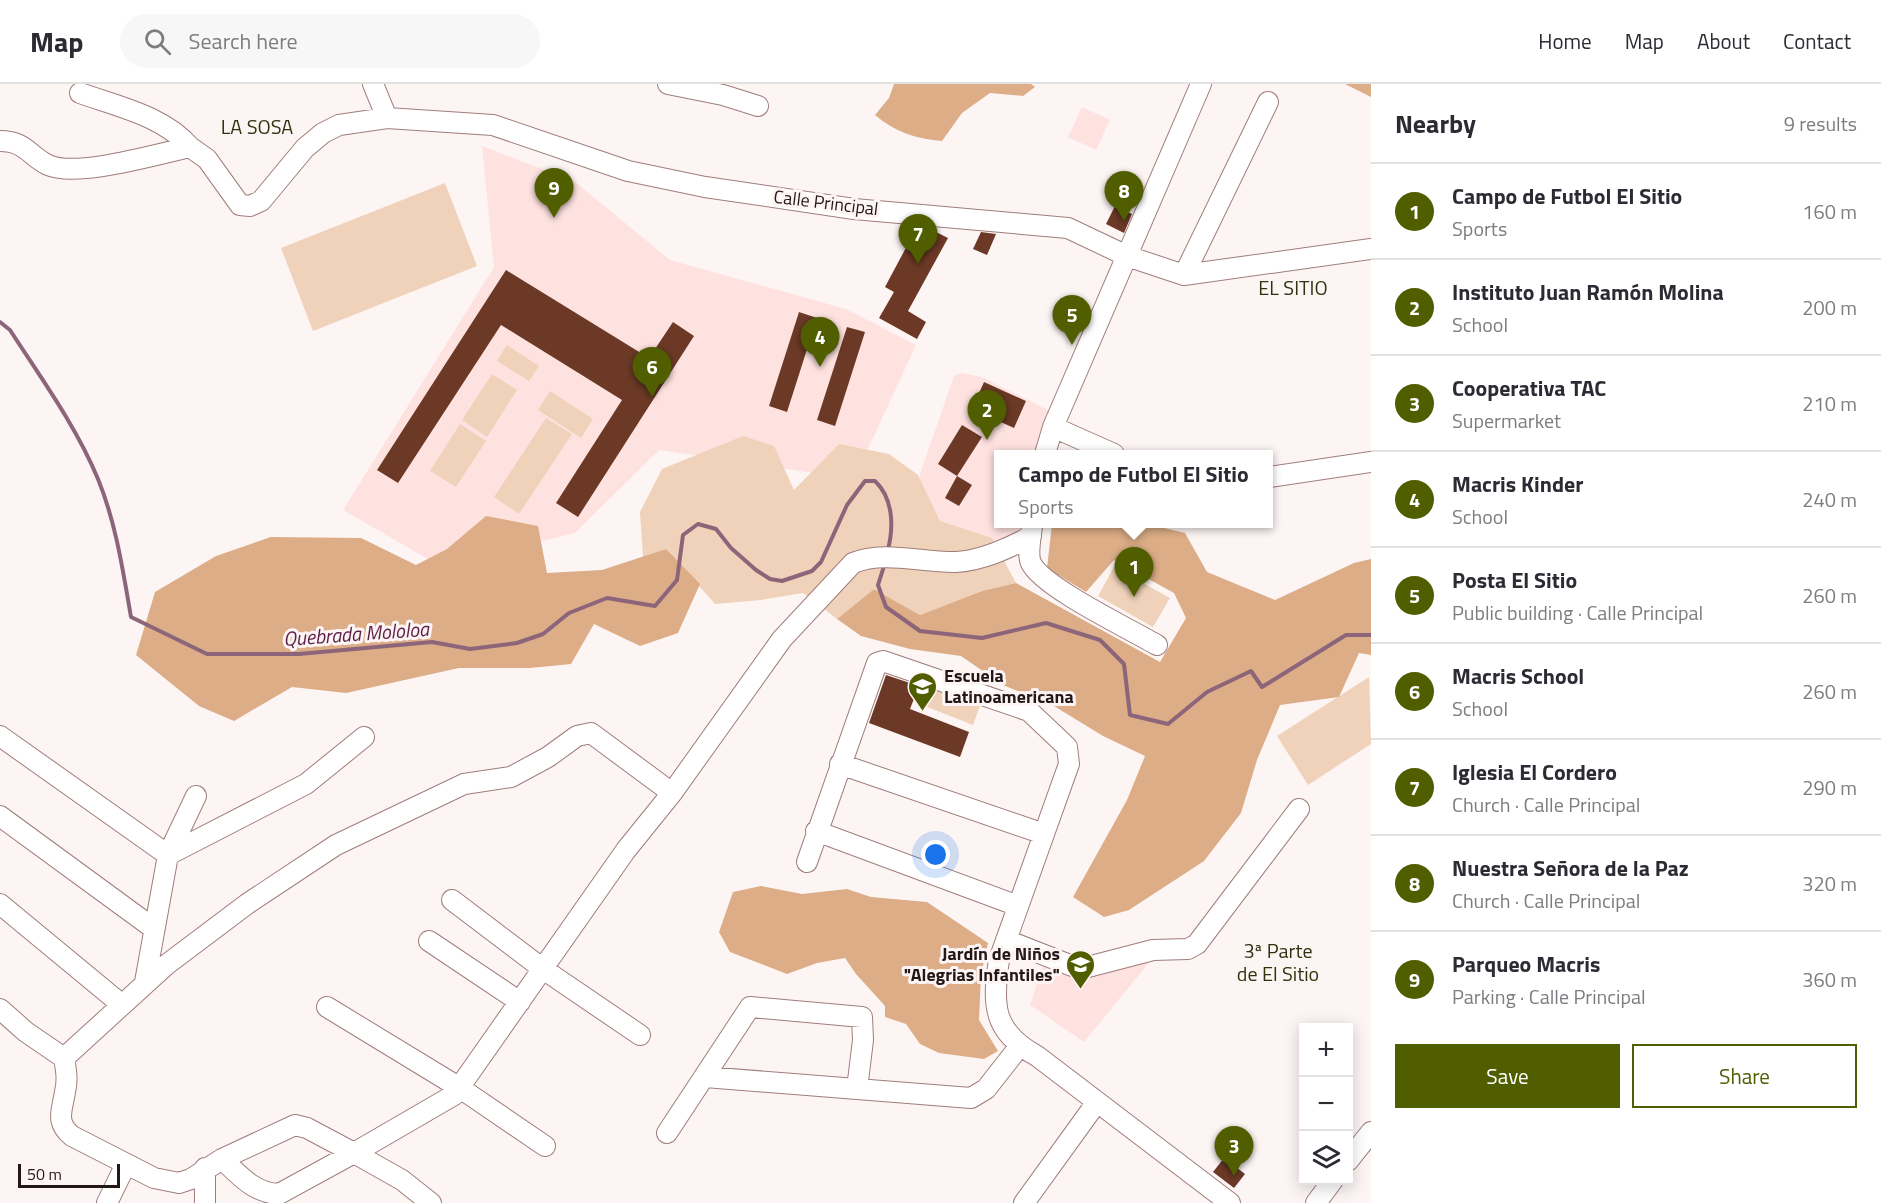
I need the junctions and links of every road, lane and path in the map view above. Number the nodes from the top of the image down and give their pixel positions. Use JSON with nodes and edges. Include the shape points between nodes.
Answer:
{"nodes":[{"id":1,"x":372,"y":84,"type":"edge"},
{"id":2,"x":668,"y":84,"type":"edge"},
{"id":3,"x":1202,"y":84,"type":"edge"},
{"id":4,"x":80,"y":93,"type":"dead end"},
{"id":5,"x":1268,"y":102,"type":"dead end"},
{"id":6,"x":758,"y":106,"type":"dead end"},
{"id":7,"x":387,"y":118,"type":"junction"},
{"id":8,"x":0,"y":141,"type":"edge"},
{"id":9,"x":190,"y":147,"type":"junction"},
{"id":10,"x":1371,"y":249,"type":"edge"},
{"id":11,"x":1127,"y":256,"type":"junction"},
{"id":12,"x":1184,"y":275,"type":"junction"},
{"id":13,"x":1053,"y":427,"type":"junction"},
{"id":14,"x":1046,"y":450,"type":"edge"},
{"id":15,"x":1105,"y":450,"type":"edge"},
{"id":16,"x":1371,"y":462,"type":"edge"},
{"id":17,"x":1273,"y":476,"type":"edge"},
{"id":18,"x":1032,"y":530,"type":"edge"},
{"id":19,"x":1157,"y":645,"type":"dead end"},
{"id":20,"x":0,"y":736,"type":"edge"},
{"id":21,"x":364,"y":737,"type":"dead end"},
{"id":22,"x":840,"y":764,"type":"junction"},
{"id":23,"x":672,"y":793,"type":"junction"},
{"id":24,"x":196,"y":796,"type":"dead end"},
{"id":25,"x":1299,"y":809,"type":"dead end"},
{"id":26,"x":0,"y":816,"type":"edge"},
{"id":27,"x":816,"y":831,"type":"junction"},
{"id":28,"x":1044,"y":834,"type":"junction"},
{"id":29,"x":168,"y":855,"type":"junction"},
{"id":30,"x":807,"y":862,"type":"dead end"},
{"id":31,"x":452,"y":900,"type":"dead end"},
{"id":32,"x":0,"y":904,"type":"edge"},
{"id":33,"x":1018,"y":906,"type":"junction"},
{"id":34,"x":153,"y":928,"type":"junction"},
{"id":35,"x":1006,"y":940,"type":"junction"},
{"id":36,"x":429,"y":941,"type":"dead end"},
{"id":37,"x":543,"y":969,"type":"junction"},
{"id":38,"x":145,"y":982,"type":"junction"},
{"id":39,"x":520,"y":1002,"type":"junction"},
{"id":40,"x":121,"y":1004,"type":"junction"},
{"id":41,"x":327,"y":1007,"type":"dead end"},
{"id":42,"x":0,"y":1011,"type":"edge"},
{"id":43,"x":640,"y":1035,"type":"dead end"},
{"id":44,"x":1019,"y":1047,"type":"junction"},
{"id":45,"x":64,"y":1058,"type":"junction"},
{"id":46,"x":705,"y":1077,"type":"junction"},
{"id":47,"x":460,"y":1088,"type":"junction"},
{"id":48,"x":857,"y":1089,"type":"junction"},
{"id":49,"x":1097,"y":1102,"type":"junction"},
{"id":50,"x":1371,"y":1132,"type":"edge"},
{"id":51,"x":667,"y":1133,"type":"dead end"},
{"id":52,"x":545,"y":1146,"type":"dead end"},
{"id":53,"x":354,"y":1153,"type":"junction"},
{"id":54,"x":1353,"y":1155,"type":"edge"},
{"id":55,"x":126,"y":1164,"type":"junction"},
{"id":56,"x":214,"y":1164,"type":"junction"},
{"id":57,"x":1329,"y":1185,"type":"edge"},
{"id":58,"x":107,"y":1203,"type":"edge"},
{"id":59,"x":205,"y":1203,"type":"edge"},
{"id":60,"x":430,"y":1203,"type":"edge"},
{"id":61,"x":1024,"y":1203,"type":"edge"},
{"id":62,"x":1230,"y":1203,"type":"edge"},
{"id":63,"x":1316,"y":1203,"type":"edge"}],
"edges":[{"from":1,"to":7,"type":"street"},
{"from":2,"to":6,"type":"street"},
{"from":3,"to":11,"type":"street"},
{"from":4,"to":9,"type":"street","via":[[165,126]]},
{"from":5,"to":12,"type":"street"},
{"from":7,"to":9,"type":"street","name":"Calle Principal","via":[[339,125],[323,133],[305,148],[261,201],[250,206],[240,206],[207,159]]},
{"from":7,"to":11,"type":"street","name":"Calle Principal","via":[[493,124],[628,171],[705,187],[854,208],[1068,228]]},
{"from":8,"to":9,"type":"street","via":[[12,141],[48,165],[75,168]]},
{"from":10,"to":12,"type":"street","name":"Calle Principal"},
{"from":11,"to":12,"type":"street","name":"Calle Principal"},
{"from":11,"to":13,"type":"street"},
{"from":13,"to":14,"type":"street"},
{"from":13,"to":15,"type":"street"},
{"from":16,"to":17,"type":"street"},
{"from":18,"to":19,"type":"street","via":[[1030,561],[1039,575],[1054,588]]},
{"from":18,"to":23,"type":"street","via":[[1016,545],[958,562],[880,558],[853,563],[782,639]]},
{"from":20,"to":29,"type":"street"},
{"from":21,"to":29,"type":"street","via":[[306,784]]},
{"from":22,"to":27,"type":"street"},
{"from":22,"to":28,"type":"street"},
{"from":22,"to":28,"type":"street","via":[[878,663],[894,664],[1029,711],[1067,747],[1069,764]]},
{"from":23,"to":37,"type":"street"},
{"from":23,"to":38,"type":"street","via":[[591,734],[577,736],[511,777],[454,788],[336,845],[247,904]]},
{"from":24,"to":29,"type":"street"},
{"from":25,"to":35,"type":"street","via":[[1197,944],[1188,949],[1153,950],[1080,969]]},
{"from":26,"to":34,"type":"street"},
{"from":27,"to":30,"type":"street"},
{"from":27,"to":33,"type":"street"},
{"from":28,"to":33,"type":"street"},
{"from":29,"to":34,"type":"street"},
{"from":31,"to":37,"type":"street"},
{"from":32,"to":40,"type":"street"},
{"from":33,"to":35,"type":"street"},
{"from":34,"to":38,"type":"street"},
{"from":35,"to":44,"type":"street","via":[[994,991],[996,1014]]},
{"from":36,"to":39,"type":"street"},
{"from":37,"to":39,"type":"street"},
{"from":37,"to":43,"type":"street"},
{"from":38,"to":40,"type":"street"},
{"from":39,"to":47,"type":"street"},
{"from":40,"to":45,"type":"street"},
{"from":41,"to":47,"type":"street"},
{"from":42,"to":45,"type":"street"},
{"from":44,"to":48,"type":"street","via":[[986,1089],[971,1098]]},
{"from":44,"to":49,"type":"street","via":[[1037,1056]]},
{"from":45,"to":55,"type":"street","via":[[66,1091],[60,1112],[64,1130]]},
{"from":46,"to":48,"type":"street"},
{"from":46,"to":48,"type":"street","via":[[750,1007],[862,1017]]},
{"from":46,"to":51,"type":"street"},
{"from":47,"to":52,"type":"street"},
{"from":47,"to":53,"type":"street"},
{"from":49,"to":61,"type":"street"},
{"from":49,"to":62,"type":"street"},
{"from":50,"to":54,"type":"street"},
{"from":53,"to":56,"type":"street","via":[[295,1125]]},
{"from":53,"to":56,"type":"street","via":[[279,1194],[268,1194]]},
{"from":53,"to":60,"type":"street","via":[[402,1180]]},
{"from":55,"to":56,"type":"street","via":[[154,1178],[179,1183]]},
{"from":55,"to":58,"type":"street"},
{"from":56,"to":59,"type":"street"},
{"from":57,"to":63,"type":"street"}]}
